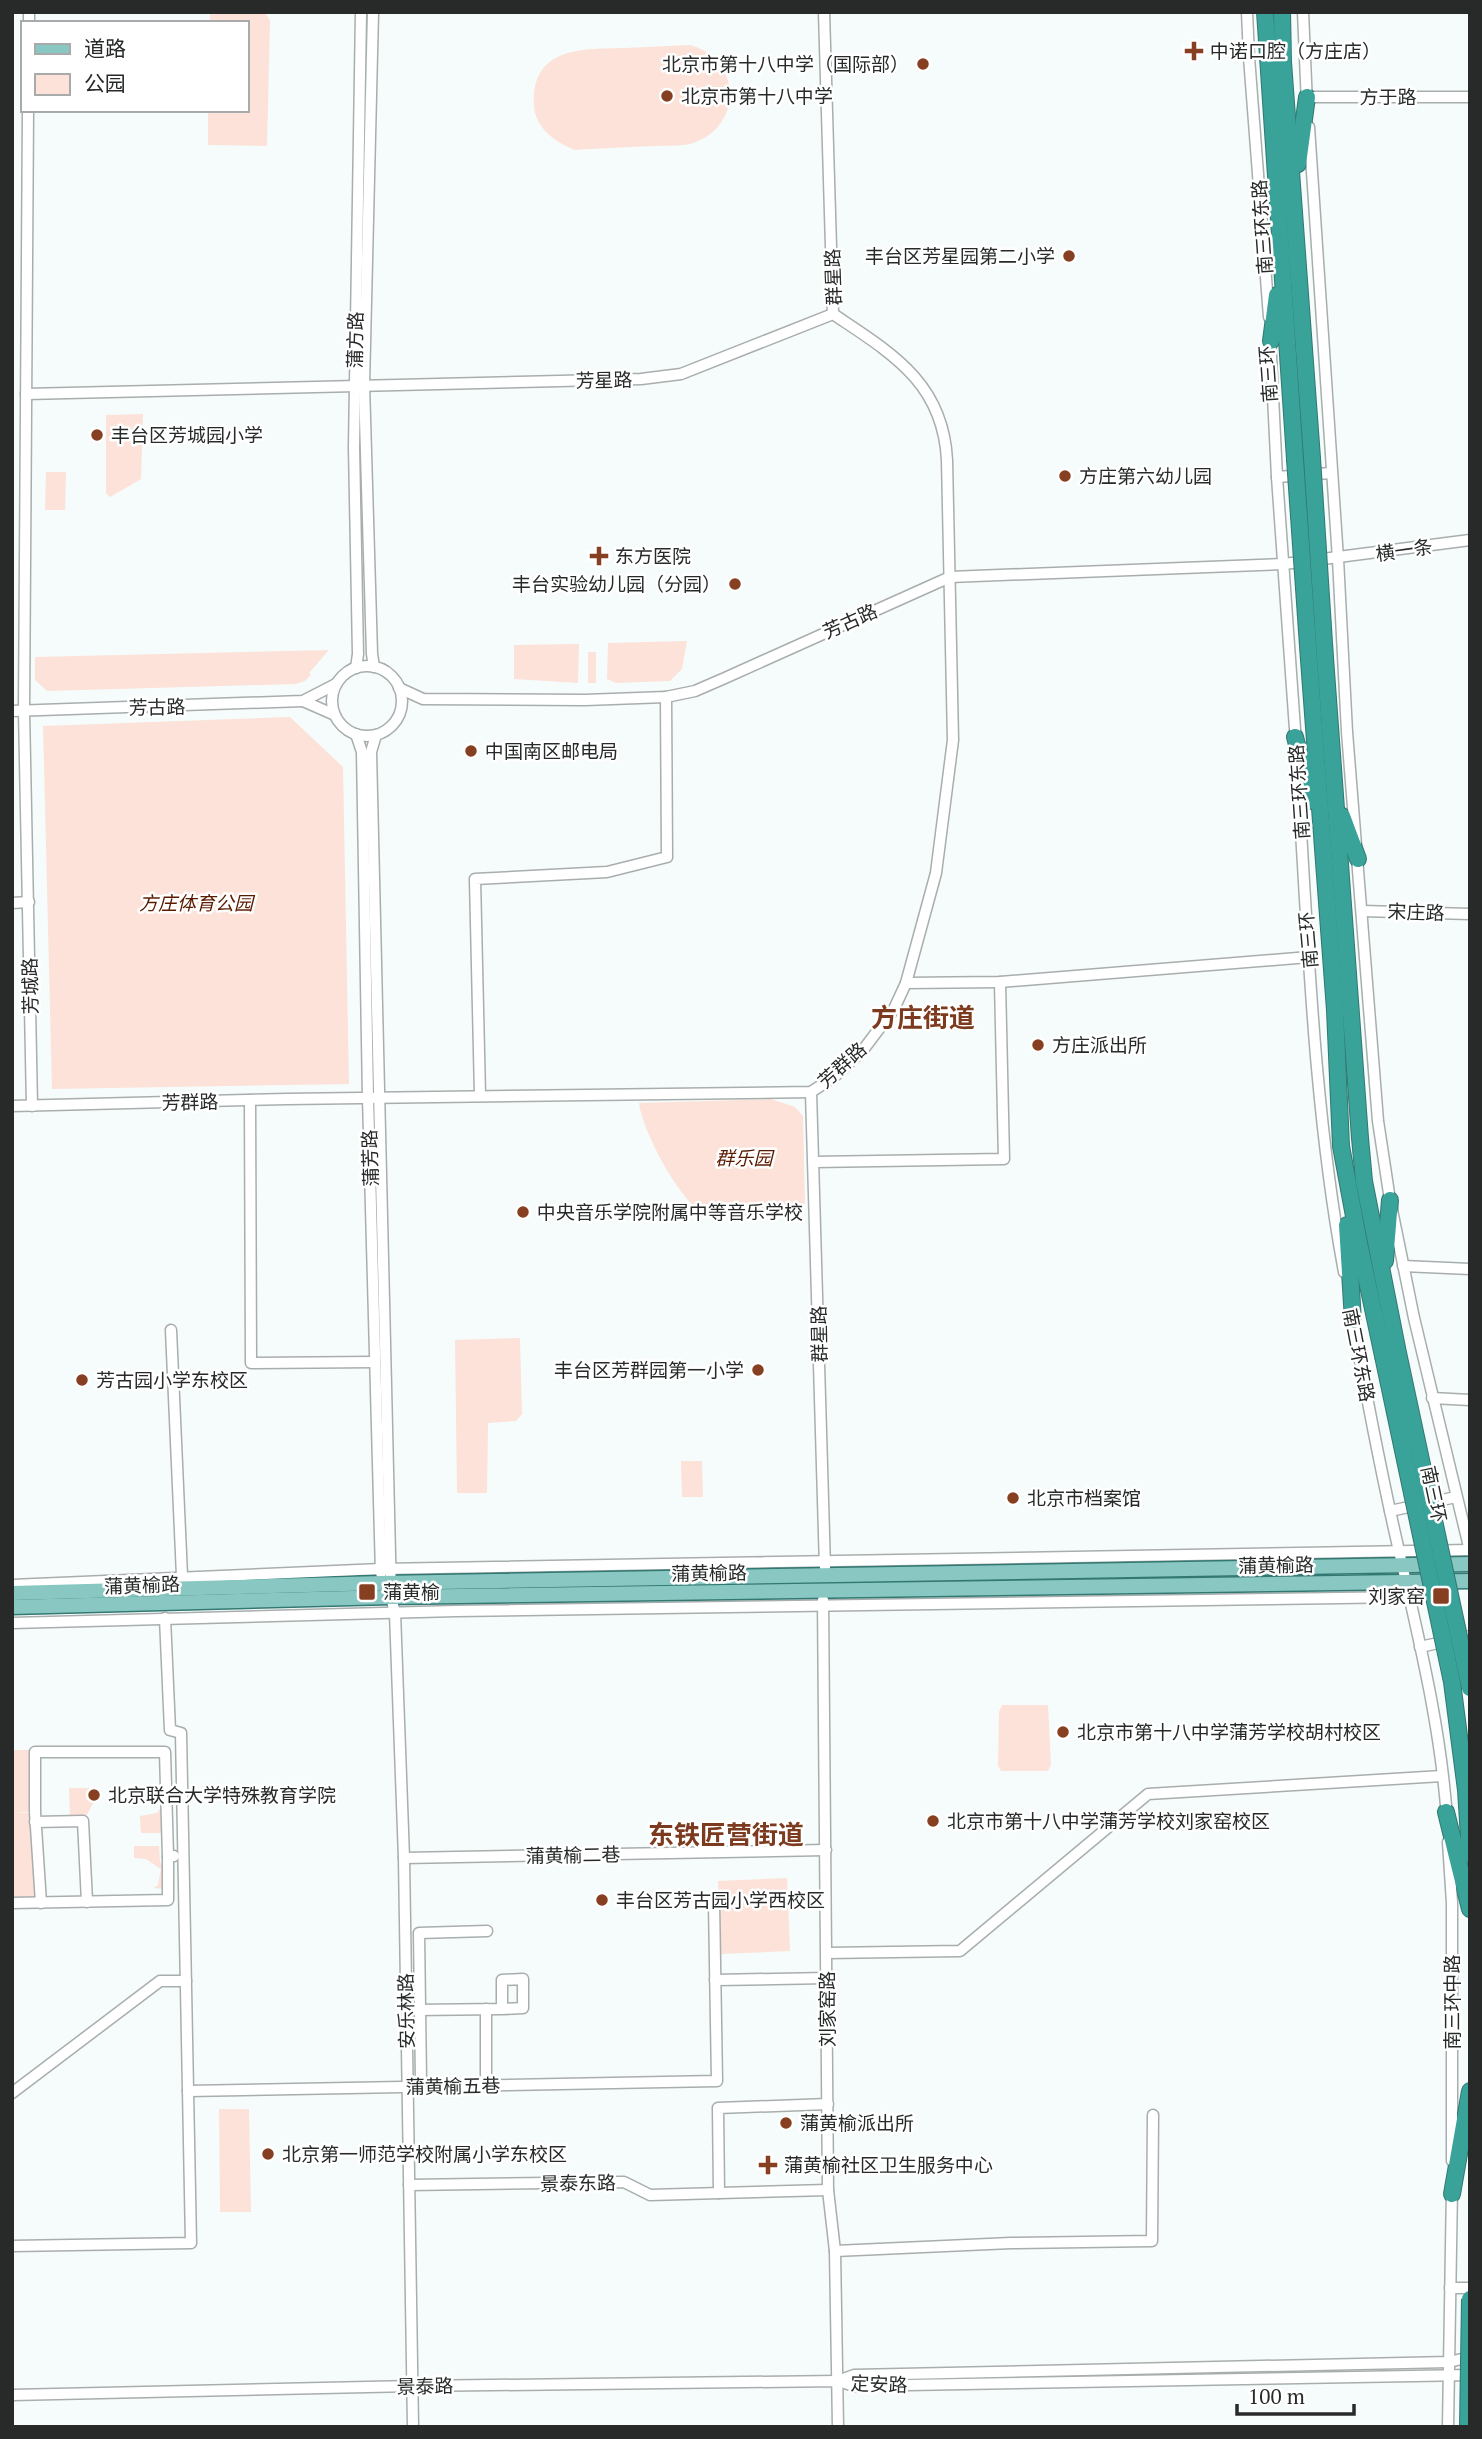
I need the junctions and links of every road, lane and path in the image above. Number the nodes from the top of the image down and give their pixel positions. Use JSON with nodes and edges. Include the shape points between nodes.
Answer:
{"nodes":[{"id":1,"x":361,"y":12,"type":"edge"},
{"id":2,"x":373,"y":12,"type":"edge"},
{"id":3,"x":824,"y":12,"type":"edge"},
{"id":4,"x":1248,"y":12,"type":"edge"},
{"id":5,"x":1282,"y":12,"type":"edge"},
{"id":6,"x":1303,"y":12,"type":"edge"},
{"id":7,"x":1265,"y":13,"type":"edge"},
{"id":8,"x":1307,"y":97,"type":"junction"},
{"id":9,"x":1470,"y":97,"type":"edge"},
{"id":10,"x":28,"y":112,"type":"edge"},
{"id":11,"x":1293,"y":194,"type":"junction"},
{"id":12,"x":1281,"y":261,"type":"junction"},
{"id":13,"x":833,"y":314,"type":"junction"},
{"id":14,"x":1271,"y":341,"type":"junction"},
{"id":15,"x":359,"y":385,"type":"junction"},
{"id":16,"x":26,"y":394,"type":"junction"},
{"id":17,"x":1331,"y":473,"type":"junction"},
{"id":18,"x":1277,"y":477,"type":"junction"},
{"id":19,"x":1336,"y":539,"type":"junction"},
{"id":20,"x":1470,"y":540,"type":"edge"},
{"id":21,"x":1283,"y":544,"type":"junction"},
{"id":22,"x":1338,"y":559,"type":"junction"},
{"id":23,"x":1284,"y":564,"type":"junction"},
{"id":24,"x":950,"y":577,"type":"junction"},
{"id":25,"x":1339,"y":579,"type":"junction"},
{"id":26,"x":1286,"y":584,"type":"junction"},
{"id":27,"x":1343,"y":649,"type":"junction"},
{"id":28,"x":1290,"y":652,"type":"junction"},
{"id":29,"x":1317,"y":659,"type":"junction"},
{"id":30,"x":374,"y":667,"type":"junction"},
{"id":31,"x":356,"y":668,"type":"junction"},
{"id":32,"x":337,"y":684,"type":"junction"},
{"id":33,"x":399,"y":688,"type":"junction"},
{"id":34,"x":666,"y":697,"type":"junction"},
{"id":35,"x":423,"y":699,"type":"junction"},
{"id":36,"x":303,"y":701,"type":"junction"},
{"id":37,"x":18,"y":711,"type":"edge"},
{"id":38,"x":400,"y":711,"type":"junction"},
{"id":39,"x":335,"y":715,"type":"junction"},
{"id":40,"x":356,"y":734,"type":"junction"},
{"id":41,"x":376,"y":735,"type":"junction"},
{"id":42,"x":1295,"y":737,"type":"junction"},
{"id":43,"x":1336,"y":798,"type":"junction"},
{"id":44,"x":1322,"y":837,"type":"junction"},
{"id":45,"x":1358,"y":859,"type":"junction"},
{"id":46,"x":29,"y":902,"type":"junction"},
{"id":47,"x":12,"y":903,"type":"edge"},
{"id":48,"x":1362,"y":911,"type":"junction"},
{"id":49,"x":1470,"y":914,"type":"edge"},
{"id":50,"x":1309,"y":957,"type":"junction"},
{"id":51,"x":1000,"y":982,"type":"junction"},
{"id":52,"x":906,"y":984,"type":"junction"},
{"id":53,"x":811,"y":1092,"type":"junction"},
{"id":54,"x":480,"y":1096,"type":"junction"},
{"id":55,"x":373,"y":1098,"type":"junction"},
{"id":56,"x":250,"y":1100,"type":"junction"},
{"id":57,"x":12,"y":1106,"type":"edge"},
{"id":58,"x":32,"y":1106,"type":"junction"},
{"id":59,"x":1341,"y":1146,"type":"junction"},
{"id":60,"x":814,"y":1162,"type":"junction"},
{"id":61,"x":1390,"y":1200,"type":"junction"},
{"id":62,"x":1404,"y":1266,"type":"junction"},
{"id":63,"x":1470,"y":1269,"type":"edge"},
{"id":64,"x":1384,"y":1281,"type":"junction"},
{"id":65,"x":1353,"y":1320,"type":"junction"},
{"id":66,"x":171,"y":1330,"type":"dead end"},
{"id":67,"x":1390,"y":1355,"type":"junction"},
{"id":68,"x":375,"y":1362,"type":"junction"},
{"id":69,"x":1432,"y":1398,"type":"junction"},
{"id":70,"x":1470,"y":1400,"type":"edge"},
{"id":71,"x":1456,"y":1497,"type":"junction"},
{"id":72,"x":1390,"y":1511,"type":"junction"},
{"id":73,"x":1470,"y":1550,"type":"edge"},
{"id":74,"x":1401,"y":1559,"type":"junction"},
{"id":75,"x":825,"y":1561,"type":"junction"},
{"id":76,"x":1470,"y":1564,"type":"edge"},
{"id":77,"x":182,"y":1576,"type":"junction"},
{"id":78,"x":141,"y":1578,"type":"junction"},
{"id":79,"x":387,"y":1580,"type":"junction"},
{"id":80,"x":1470,"y":1581,"type":"edge"},
{"id":81,"x":1406,"y":1582,"type":"junction"},
{"id":82,"x":824,"y":1583,"type":"junction"},
{"id":83,"x":12,"y":1585,"type":"edge"},
{"id":84,"x":1090,"y":1587,"type":"junction"},
{"id":85,"x":115,"y":1588,"type":"junction"},
{"id":86,"x":12,"y":1593,"type":"edge"},
{"id":87,"x":1409,"y":1597,"type":"junction"},
{"id":88,"x":1102,"y":1602,"type":"junction"},
{"id":89,"x":824,"y":1606,"type":"junction"},
{"id":90,"x":12,"y":1608,"type":"edge"},
{"id":91,"x":395,"y":1613,"type":"junction"},
{"id":92,"x":165,"y":1618,"type":"junction"},
{"id":93,"x":12,"y":1623,"type":"edge"},
{"id":94,"x":1470,"y":1636,"type":"edge"},
{"id":95,"x":1420,"y":1647,"type":"junction"},
{"id":96,"x":1470,"y":1688,"type":"edge"},
{"id":97,"x":1442,"y":1776,"type":"junction"},
{"id":98,"x":1446,"y":1812,"type":"junction"},
{"id":99,"x":35,"y":1822,"type":"junction"},
{"id":100,"x":826,"y":1850,"type":"junction"},
{"id":101,"x":1470,"y":1854,"type":"edge"},
{"id":102,"x":184,"y":1856,"type":"junction"},
{"id":103,"x":168,"y":1857,"type":"junction"},
{"id":104,"x":404,"y":1858,"type":"junction"},
{"id":105,"x":87,"y":1902,"type":"junction"},
{"id":106,"x":12,"y":1903,"type":"edge"},
{"id":107,"x":41,"y":1903,"type":"junction"},
{"id":108,"x":714,"y":1903,"type":"dead end"},
{"id":109,"x":1470,"y":1909,"type":"edge"},
{"id":110,"x":487,"y":1931,"type":"dead end"},
{"id":111,"x":827,"y":1953,"type":"junction"},
{"id":112,"x":827,"y":1978,"type":"junction"},
{"id":113,"x":715,"y":1980,"type":"junction"},
{"id":114,"x":186,"y":1981,"type":"junction"},
{"id":115,"x":486,"y":2009,"type":"junction"},
{"id":116,"x":502,"y":2009,"type":"dead end"},
{"id":117,"x":406,"y":2010,"type":"junction"},
{"id":118,"x":419,"y":2010,"type":"junction"},
{"id":119,"x":486,"y":2076,"type":"dead end"},
{"id":120,"x":421,"y":2081,"type":"dead end"},
{"id":121,"x":408,"y":2087,"type":"junction"},
{"id":122,"x":188,"y":2091,"type":"junction"},
{"id":123,"x":1470,"y":2091,"type":"edge"},
{"id":124,"x":12,"y":2093,"type":"edge"},
{"id":125,"x":828,"y":2105,"type":"junction"},
{"id":126,"x":1153,"y":2115,"type":"dead end"},
{"id":127,"x":409,"y":2185,"type":"junction"},
{"id":128,"x":828,"y":2190,"type":"junction"},
{"id":129,"x":719,"y":2193,"type":"junction"},
{"id":130,"x":1452,"y":2193,"type":"junction"},
{"id":131,"x":12,"y":2246,"type":"edge"},
{"id":132,"x":835,"y":2251,"type":"junction"},
{"id":133,"x":1450,"y":2288,"type":"junction"},
{"id":134,"x":1470,"y":2288,"type":"edge"},
{"id":135,"x":1470,"y":2299,"type":"edge"},
{"id":136,"x":1470,"y":2357,"type":"edge"},
{"id":137,"x":1449,"y":2362,"type":"junction"},
{"id":138,"x":1470,"y":2375,"type":"edge"},
{"id":139,"x":1448,"y":2376,"type":"junction"},
{"id":140,"x":838,"y":2381,"type":"junction"},
{"id":141,"x":413,"y":2386,"type":"junction"},
{"id":142,"x":12,"y":2395,"type":"edge"},
{"id":143,"x":413,"y":2427,"type":"edge"},
{"id":144,"x":838,"y":2427,"type":"edge"},
{"id":145,"x":1448,"y":2427,"type":"edge"},
{"id":146,"x":1468,"y":2427,"type":"edge"}],
"edges":[{"from":1,"to":15,"type":"street","name":"蒲方路"},
{"from":2,"to":15,"type":"street","name":"蒲方路"},
{"from":3,"to":13,"type":"street","name":"群星路"},
{"from":4,"to":14,"type":"street","name":"南三环东路"},
{"from":5,"to":11,"type":"highway","name":"南三环"},
{"from":6,"to":8,"type":"street"},
{"from":7,"to":12,"type":"highway","name":"南三环"},
{"from":8,"to":9,"type":"street","name":"方于路"},
{"from":8,"to":11,"type":"highway"},
{"from":8,"to":17,"type":"street"},
{"from":10,"to":16,"type":"street","name":"芳城路"},
{"from":11,"to":29,"type":"highway","name":"南三环","bridge":true,"via":[[1312,458]]},
{"from":12,"to":14,"type":"highway"},
{"from":12,"to":29,"type":"highway","name":"南三环","bridge":true,"via":[[1295,459]]},
{"from":13,"to":15,"type":"street","name":"芳星路","via":[[681,374],[641,379]]},
{"from":13,"to":24,"type":"street","name":"群星路","via":[[903,363],[936,407],[946,440]]},
{"from":14,"to":18,"type":"street","name":"南三环东路"},
{"from":15,"to":16,"type":"street","name":"芳星路"},
{"from":15,"to":30,"type":"street","name":"蒲方路"},
{"from":15,"to":31,"type":"street","name":"蒲方路"},
{"from":16,"to":37,"type":"street","name":"芳城路"},
{"from":17,"to":18,"type":"street"},
{"from":17,"to":19,"type":"street"},
{"from":18,"to":21,"type":"street","name":"南三环东路"},
{"from":19,"to":21,"type":"street"},
{"from":19,"to":22,"type":"street"},
{"from":20,"to":22,"type":"street","name":"横一条"},
{"from":21,"to":23,"type":"street","name":"南三环东路"},
{"from":22,"to":23,"type":"street","name":"横一条"},
{"from":22,"to":25,"type":"street"},
{"from":23,"to":24,"type":"street","name":"芳古路"},
{"from":23,"to":26,"type":"street","name":"南三环东路"},
{"from":24,"to":34,"type":"street","name":"芳古路","via":[[695,691]]},
{"from":24,"to":52,"type":"street","name":"芳群路","via":[[953,740],[936,873]]},
{"from":25,"to":26,"type":"street"},
{"from":25,"to":27,"type":"street"},
{"from":26,"to":28,"type":"street","name":"南三环东路"},
{"from":27,"to":28,"type":"street"},
{"from":27,"to":45,"type":"street"},
{"from":28,"to":42,"type":"street","name":"南三环东路"},
{"from":29,"to":43,"type":"highway","name":"南三环"},
{"from":29,"to":44,"type":"highway","name":"南三环"},
{"from":30,"to":31,"type":"street"},
{"from":30,"to":33,"type":"street","via":[[387,673]]},
{"from":31,"to":32,"type":"street"},
{"from":32,"to":36,"type":"street"},
{"from":32,"to":39,"type":"street","via":[[332,702]]},
{"from":33,"to":35,"type":"street"},
{"from":33,"to":38,"type":"street"},
{"from":34,"to":35,"type":"street","name":"芳古路"},
{"from":34,"to":54,"type":"street","via":[[667,857],[607,872],[475,879]]},
{"from":35,"to":38,"type":"street"},
{"from":36,"to":37,"type":"street","name":"芳古路"},
{"from":36,"to":39,"type":"street"},
{"from":37,"to":46,"type":"street","name":"芳城路"},
{"from":38,"to":41,"type":"street","via":[[391,726]]},
{"from":39,"to":40,"type":"street","via":[[344,728]]},
{"from":40,"to":41,"type":"street"},
{"from":40,"to":55,"type":"street","name":"蒲芳路","via":[[362,752]]},
{"from":41,"to":55,"type":"street","name":"蒲芳路","via":[[371,752]]},
{"from":42,"to":44,"type":"highway"},
{"from":42,"to":50,"type":"street","name":"南三环东路"},
{"from":43,"to":45,"type":"highway"},
{"from":43,"to":64,"type":"highway","name":"南三环","via":[[1364,1181]]},
{"from":44,"to":59,"type":"highway","name":"南三环"},
{"from":45,"to":48,"type":"street"},
{"from":46,"to":47,"type":"street"},
{"from":46,"to":58,"type":"street","name":"芳城路"},
{"from":48,"to":49,"type":"street","name":"宋庄路"},
{"from":48,"to":61,"type":"street","via":[[1378,1121]]},
{"from":50,"to":51,"type":"street"},
{"from":50,"to":65,"type":"street","name":"南三环东路","via":[[1324,1145]]},
{"from":51,"to":52,"type":"street"},
{"from":51,"to":60,"type":"street","via":[[1004,1159]]},
{"from":52,"to":53,"type":"street","name":"芳群路","via":[[894,1009],[863,1050]]},
{"from":53,"to":54,"type":"street","name":"芳群路"},
{"from":53,"to":60,"type":"street","name":"群星路"},
{"from":54,"to":55,"type":"street","name":"芳群路"},
{"from":55,"to":56,"type":"street","name":"芳群路"},
{"from":55,"to":68,"type":"street","name":"蒲芳路"},
{"from":55,"to":79,"type":"street","name":"蒲芳路"},
{"from":56,"to":58,"type":"street","name":"芳群路"},
{"from":56,"to":68,"type":"street","via":[[251,1363]]},
{"from":57,"to":58,"type":"street","name":"芳群路"},
{"from":59,"to":65,"type":"highway"},
{"from":59,"to":67,"type":"highway","name":"南三环","via":[[1359,1243]]},
{"from":60,"to":75,"type":"street","name":"群星路"},
{"from":61,"to":62,"type":"street"},
{"from":61,"to":64,"type":"highway"},
{"from":62,"to":63,"type":"street"},
{"from":62,"to":69,"type":"street"},
{"from":64,"to":67,"type":"highway","name":"南三环"},
{"from":65,"to":72,"type":"street","name":"南三环东路"},
{"from":66,"to":77,"type":"street"},
{"from":67,"to":96,"type":"highway","name":"南三环","bridge":true},
{"from":67,"to":101,"type":"highway","name":"南三环","bridge":true,"via":[[1452,1682]]},
{"from":68,"to":79,"type":"street","name":"蒲芳路"},
{"from":69,"to":70,"type":"street"},
{"from":69,"to":71,"type":"street"},
{"from":71,"to":72,"type":"street"},
{"from":71,"to":73,"type":"street"},
{"from":72,"to":74,"type":"street","name":"南三环东路"},
{"from":73,"to":74,"type":"street"},
{"from":74,"to":75,"type":"street"},
{"from":74,"to":76,"type":"main road","name":"蒲黄榆路"},
{"from":74,"to":81,"type":"street","name":"南三环东路"},
{"from":74,"to":82,"type":"main road","name":"蒲黄榆路"},
{"from":75,"to":79,"type":"street"},
{"from":75,"to":82,"type":"street","name":"群星路"},
{"from":77,"to":78,"type":"street"},
{"from":77,"to":79,"type":"street"},
{"from":78,"to":83,"type":"street"},
{"from":78,"to":85,"type":"main road"},
{"from":79,"to":82,"type":"main road","name":"蒲黄榆路"},
{"from":79,"to":85,"type":"main road","name":"蒲黄榆路"},
{"from":79,"to":90,"type":"main road","name":"蒲黄榆路"},
{"from":79,"to":91,"type":"street","name":"安乐林路"},
{"from":80,"to":81,"type":"main road","name":"蒲黄榆路"},
{"from":81,"to":84,"type":"main road","name":"蒲黄榆路"},
{"from":81,"to":87,"type":"street","name":"南三环中路"},
{"from":82,"to":84,"type":"main road","name":"蒲黄榆路"},
{"from":82,"to":89,"type":"street","name":"刘家窑路"},
{"from":84,"to":88,"type":"street"},
{"from":85,"to":86,"type":"main road","name":"蒲黄榆路"},
{"from":87,"to":88,"type":"street"},
{"from":87,"to":95,"type":"street","name":"南三环中路"},
{"from":88,"to":89,"type":"street"},
{"from":89,"to":91,"type":"street"},
{"from":89,"to":100,"type":"street","name":"刘家窑路"},
{"from":91,"to":92,"type":"street"},
{"from":91,"to":104,"type":"street","name":"安乐林路"},
{"from":92,"to":93,"type":"street"},
{"from":92,"to":102,"type":"street","via":[[170,1730],[181,1733]]},
{"from":94,"to":95,"type":"street"},
{"from":95,"to":97,"type":"street","name":"南三环中路"},
{"from":97,"to":98,"type":"street","name":"南三环中路"},
{"from":97,"to":111,"type":"street","via":[[1148,1794],[960,1951]]},
{"from":98,"to":109,"type":"highway"},
{"from":98,"to":130,"type":"street","name":"南三环中路","via":[[1452,1902]]},
{"from":99,"to":103,"type":"street","via":[[35,1752],[165,1752]]},
{"from":99,"to":105,"type":"street","via":[[83,1821]]},
{"from":99,"to":107,"type":"street"},
{"from":100,"to":104,"type":"street","name":"蒲黄榆二巷"},
{"from":100,"to":111,"type":"street","name":"刘家窑路"},
{"from":102,"to":103,"type":"street"},
{"from":102,"to":114,"type":"street"},
{"from":103,"to":105,"type":"street","via":[[167,1900]]},
{"from":104,"to":117,"type":"street","name":"安乐林路"},
{"from":105,"to":107,"type":"street"},
{"from":106,"to":107,"type":"street"},
{"from":108,"to":113,"type":"street"},
{"from":110,"to":118,"type":"street","via":[[419,1933]]},
{"from":111,"to":112,"type":"street","name":"刘家窑路"},
{"from":112,"to":113,"type":"street"},
{"from":112,"to":125,"type":"street","name":"刘家窑路"},
{"from":113,"to":121,"type":"street","name":"蒲黄榆五巷","via":[[717,2081]]},
{"from":114,"to":122,"type":"street"},
{"from":114,"to":124,"type":"street","via":[[160,1981]]},
{"from":115,"to":116,"type":"street"},
{"from":115,"to":118,"type":"street"},
{"from":115,"to":119,"type":"street"},
{"from":117,"to":118,"type":"street"},
{"from":117,"to":121,"type":"street","name":"安乐林路"},
{"from":118,"to":120,"type":"street"},
{"from":121,"to":122,"type":"street","name":"蒲黄榆五巷"},
{"from":121,"to":127,"type":"street","name":"安乐林路"},
{"from":122,"to":131,"type":"street","via":[[191,2243]]},
{"from":123,"to":130,"type":"highway"},
{"from":125,"to":128,"type":"street","name":"刘家窑路"},
{"from":125,"to":129,"type":"street","via":[[718,2108]]},
{"from":126,"to":132,"type":"street","via":[[1152,2241]]},
{"from":127,"to":129,"type":"street","name":"景泰东路","via":[[624,2182],[650,2195]]},
{"from":127,"to":141,"type":"street","name":"安乐林路"},
{"from":128,"to":129,"type":"street","name":"景泰东路"},
{"from":128,"to":132,"type":"street","name":"刘家窑路"},
{"from":130,"to":133,"type":"street","name":"南三环中路"},
{"from":132,"to":140,"type":"street","name":"刘家窑路"},
{"from":133,"to":134,"type":"street"},
{"from":133,"to":137,"type":"street","name":"南三环中路"},
{"from":135,"to":146,"type":"highway","bridge":true},
{"from":136,"to":137,"type":"street","name":"定安路"},
{"from":137,"to":139,"type":"street","name":"南三环中路"},
{"from":137,"to":140,"type":"street","name":"定安路","via":[[854,2375]]},
{"from":138,"to":139,"type":"street","name":"定安路"},
{"from":139,"to":140,"type":"street","name":"定安路","via":[[854,2386]]},
{"from":139,"to":145,"type":"street","name":"南三环中路"},
{"from":140,"to":141,"type":"street","name":"景泰路"},
{"from":140,"to":144,"type":"street","name":"刘家窑路"},
{"from":141,"to":142,"type":"street","name":"景泰路"},
{"from":141,"to":143,"type":"street","name":"安乐林路"}]}
